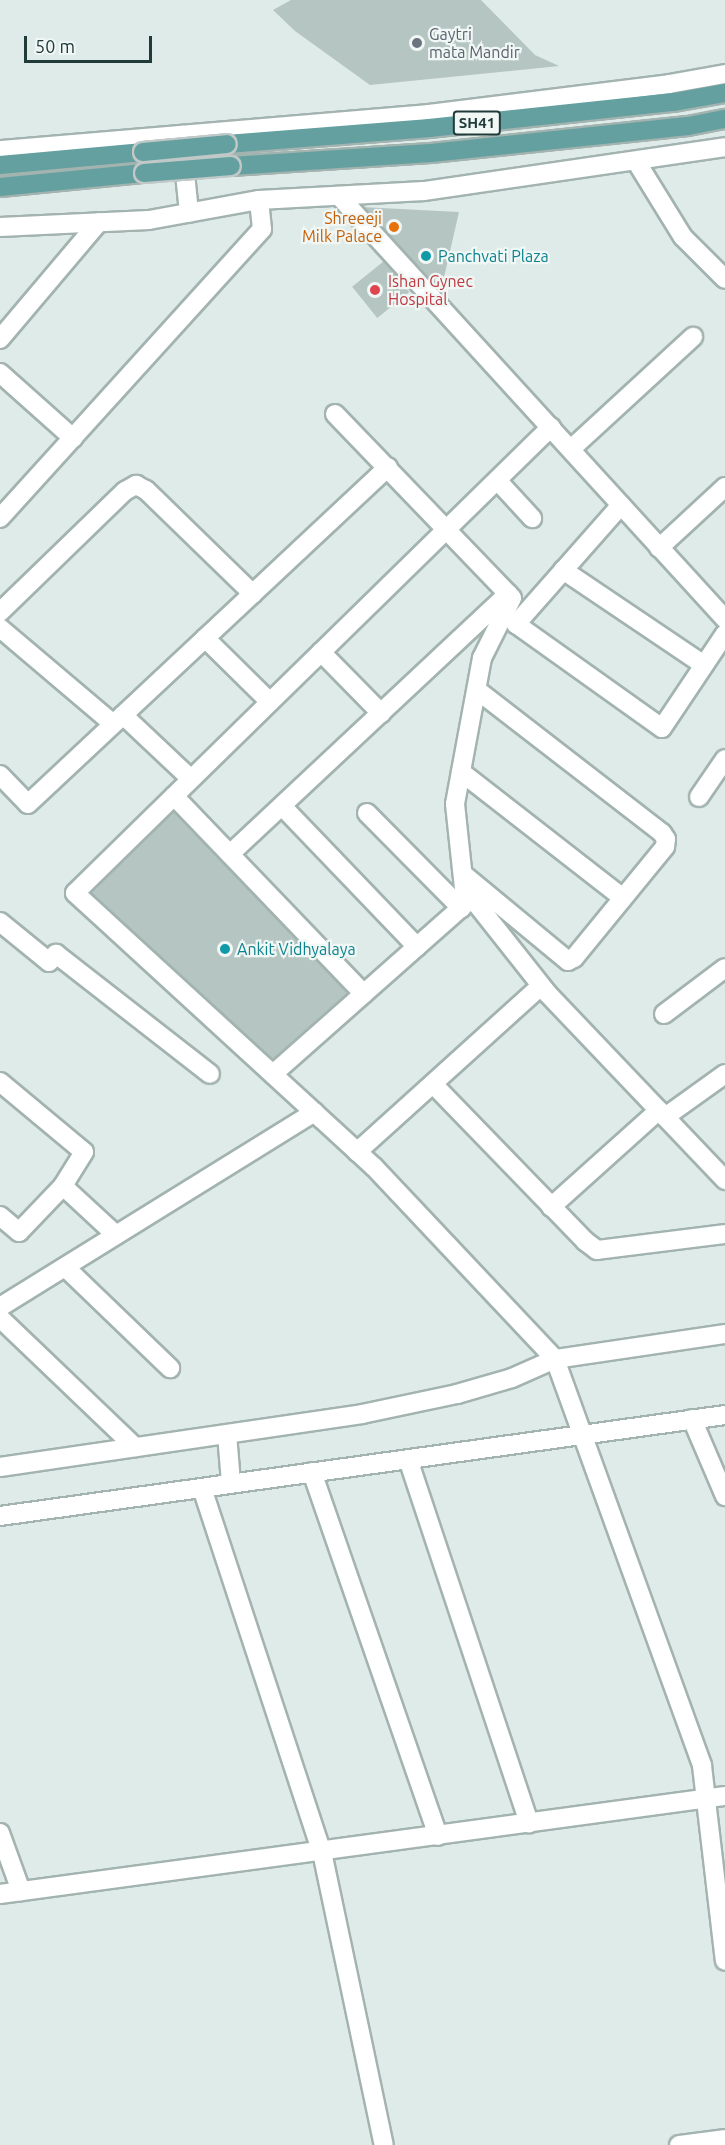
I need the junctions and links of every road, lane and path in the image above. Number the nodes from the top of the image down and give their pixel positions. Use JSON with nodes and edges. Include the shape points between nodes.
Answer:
{"nodes":[{"id":1,"x":725,"y":74,"type":"edge"},
{"id":2,"x":725,"y":93,"type":"edge"},
{"id":3,"x":725,"y":119,"type":"edge"},
{"id":4,"x":181,"y":135,"type":"junction"},
{"id":5,"x":725,"y":147,"type":"edge"},
{"id":6,"x":0,"y":150,"type":"edge"},
{"id":7,"x":636,"y":161,"type":"junction"},
{"id":8,"x":0,"y":165,"type":"edge"},
{"id":9,"x":0,"y":187,"type":"edge"},
{"id":10,"x":339,"y":196,"type":"junction"},
{"id":11,"x":259,"y":200,"type":"junction"},
{"id":12,"x":189,"y":213,"type":"junction"},
{"id":13,"x":99,"y":222,"type":"junction"},
{"id":14,"x":0,"y":227,"type":"edge"},
{"id":15,"x":725,"y":279,"type":"edge"},
{"id":16,"x":693,"y":337,"type":"dead end"},
{"id":17,"x":0,"y":339,"type":"edge"},
{"id":18,"x":0,"y":373,"type":"edge"},
{"id":19,"x":335,"y":414,"type":"dead end"},
{"id":20,"x":551,"y":427,"type":"junction"},
{"id":21,"x":73,"y":438,"type":"junction"},
{"id":22,"x":571,"y":449,"type":"junction"},
{"id":23,"x":388,"y":467,"type":"junction"},
{"id":24,"x":497,"y":480,"type":"junction"},
{"id":25,"x":725,"y":488,"type":"edge"},
{"id":26,"x":621,"y":505,"type":"junction"},
{"id":27,"x":0,"y":518,"type":"edge"},
{"id":28,"x":532,"y":518,"type":"dead end"},
{"id":29,"x":447,"y":529,"type":"junction"},
{"id":30,"x":659,"y":548,"type":"junction"},
{"id":31,"x":563,"y":570,"type":"junction"},
{"id":32,"x":253,"y":594,"type":"junction"},
{"id":33,"x":508,"y":594,"type":"junction"},
{"id":34,"x":0,"y":612,"type":"edge"},
{"id":35,"x":725,"y":619,"type":"edge"},
{"id":36,"x":0,"y":628,"type":"edge"},
{"id":37,"x":725,"y":634,"type":"edge"},
{"id":38,"x":205,"y":638,"type":"junction"},
{"id":39,"x":321,"y":652,"type":"junction"},
{"id":40,"x":704,"y":665,"type":"junction"},
{"id":41,"x":477,"y":690,"type":"junction"},
{"id":42,"x":270,"y":702,"type":"junction"},
{"id":43,"x":381,"y":712,"type":"junction"},
{"id":44,"x":118,"y":720,"type":"junction"},
{"id":45,"x":725,"y":759,"type":"edge"},
{"id":46,"x":461,"y":772,"type":"junction"},
{"id":47,"x":0,"y":775,"type":"edge"},
{"id":48,"x":190,"y":779,"type":"junction"},
{"id":49,"x":174,"y":796,"type":"junction"},
{"id":50,"x":699,"y":797,"type":"dead end"},
{"id":51,"x":282,"y":806,"type":"junction"},
{"id":52,"x":367,"y":813,"type":"dead end"},
{"id":53,"x":230,"y":854,"type":"junction"},
{"id":54,"x":462,"y":874,"type":"junction"},
{"id":55,"x":623,"y":898,"type":"junction"},
{"id":56,"x":466,"y":903,"type":"junction"},
{"id":57,"x":0,"y":922,"type":"edge"},
{"id":58,"x":417,"y":947,"type":"junction"},
{"id":59,"x":725,"y":968,"type":"edge"},
{"id":60,"x":542,"y":986,"type":"junction"},
{"id":61,"x":364,"y":994,"type":"junction"},
{"id":62,"x":664,"y":1014,"type":"dead end"},
{"id":63,"x":210,"y":1074,"type":"dead end"},
{"id":64,"x":273,"y":1074,"type":"junction"},
{"id":65,"x":725,"y":1074,"type":"edge"},
{"id":66,"x":0,"y":1082,"type":"edge"},
{"id":67,"x":433,"y":1084,"type":"junction"},
{"id":68,"x":314,"y":1112,"type":"junction"},
{"id":69,"x":662,"y":1114,"type":"junction"},
{"id":70,"x":357,"y":1152,"type":"junction"},
{"id":71,"x":725,"y":1180,"type":"edge"},
{"id":72,"x":63,"y":1186,"type":"junction"},
{"id":73,"x":551,"y":1207,"type":"junction"},
{"id":74,"x":0,"y":1216,"type":"edge"},
{"id":75,"x":725,"y":1234,"type":"edge"},
{"id":76,"x":116,"y":1235,"type":"junction"},
{"id":77,"x":65,"y":1267,"type":"junction"},
{"id":78,"x":0,"y":1307,"type":"edge"},
{"id":79,"x":0,"y":1318,"type":"edge"},
{"id":80,"x":725,"y":1334,"type":"edge"},
{"id":81,"x":555,"y":1359,"type":"junction"},
{"id":82,"x":170,"y":1368,"type":"dead end"},
{"id":83,"x":725,"y":1415,"type":"edge"},
{"id":84,"x":692,"y":1419,"type":"junction"},
{"id":85,"x":227,"y":1434,"type":"junction"},
{"id":86,"x":581,"y":1434,"type":"junction"},
{"id":87,"x":135,"y":1447,"type":"junction"},
{"id":88,"x":408,"y":1459,"type":"junction"},
{"id":89,"x":0,"y":1467,"type":"edge"},
{"id":90,"x":312,"y":1472,"type":"junction"},
{"id":91,"x":231,"y":1484,"type":"junction"},
{"id":92,"x":202,"y":1488,"type":"junction"},
{"id":93,"x":725,"y":1496,"type":"edge"},
{"id":94,"x":0,"y":1516,"type":"edge"},
{"id":95,"x":725,"y":1796,"type":"edge"},
{"id":96,"x":704,"y":1798,"type":"junction"},
{"id":97,"x":529,"y":1823,"type":"junction"},
{"id":98,"x":0,"y":1833,"type":"edge"},
{"id":99,"x":438,"y":1836,"type":"junction"},
{"id":100,"x":322,"y":1852,"type":"junction"},
{"id":101,"x":21,"y":1891,"type":"junction"},
{"id":102,"x":0,"y":1894,"type":"edge"},
{"id":103,"x":725,"y":1961,"type":"edge"},
{"id":104,"x":725,"y":2139,"type":"edge"},
{"id":105,"x":384,"y":2145,"type":"edge"},
{"id":106,"x":679,"y":2145,"type":"edge"}],
"edges":[{"from":1,"to":4,"type":"street","via":[[429,114]]},
{"from":2,"to":8,"type":"main road","number":"SH41","bridge":true,"via":[[429,128]]},
{"from":3,"to":9,"type":"main road","number":"SH41","bridge":true,"via":[[431,153]]},
{"from":4,"to":6,"type":"street"},
{"from":4,"to":12,"type":"street"},
{"from":5,"to":7,"type":"street"},
{"from":7,"to":10,"type":"street","via":[[435,189]]},
{"from":7,"to":15,"type":"street","via":[[683,237]]},
{"from":10,"to":11,"type":"street"},
{"from":10,"to":20,"type":"street"},
{"from":11,"to":12,"type":"street"},
{"from":11,"to":21,"type":"street","via":[[262,229]]},
{"from":12,"to":13,"type":"street"},
{"from":13,"to":14,"type":"street"},
{"from":13,"to":17,"type":"street"},
{"from":16,"to":22,"type":"street"},
{"from":18,"to":21,"type":"street"},
{"from":19,"to":23,"type":"street"},
{"from":20,"to":22,"type":"street"},
{"from":20,"to":24,"type":"street"},
{"from":21,"to":27,"type":"street"},
{"from":22,"to":26,"type":"street"},
{"from":23,"to":29,"type":"street"},
{"from":23,"to":32,"type":"street"},
{"from":24,"to":28,"type":"street"},
{"from":24,"to":29,"type":"street"},
{"from":25,"to":30,"type":"street"},
{"from":26,"to":30,"type":"street"},
{"from":26,"to":31,"type":"street"},
{"from":29,"to":33,"type":"street"},
{"from":29,"to":39,"type":"street"},
{"from":30,"to":35,"type":"street"},
{"from":31,"to":40,"type":"street"},
{"from":31,"to":40,"type":"street","via":[[516,624],[662,728]]},
{"from":32,"to":34,"type":"street","via":[[146,490],[136,485],[125,491]]},
{"from":32,"to":38,"type":"street"},
{"from":33,"to":41,"type":"street","via":[[512,598],[483,657]]},
{"from":33,"to":43,"type":"street"},
{"from":36,"to":44,"type":"street"},
{"from":37,"to":40,"type":"street"},
{"from":38,"to":42,"type":"street"},
{"from":38,"to":44,"type":"street"},
{"from":39,"to":42,"type":"street"},
{"from":39,"to":43,"type":"street"},
{"from":41,"to":46,"type":"street"},
{"from":41,"to":55,"type":"street","via":[[662,833],[664,847]]},
{"from":42,"to":48,"type":"street"},
{"from":43,"to":51,"type":"street"},
{"from":44,"to":47,"type":"street","via":[[28,804]]},
{"from":44,"to":48,"type":"street"},
{"from":45,"to":50,"type":"street"},
{"from":46,"to":54,"type":"street","via":[[455,804]]},
{"from":46,"to":55,"type":"street"},
{"from":48,"to":49,"type":"street"},
{"from":49,"to":53,"type":"street"},
{"from":49,"to":64,"type":"street","via":[[75,892]]},
{"from":51,"to":53,"type":"street"},
{"from":51,"to":58,"type":"street"},
{"from":52,"to":56,"type":"street"},
{"from":53,"to":61,"type":"street"},
{"from":54,"to":55,"type":"street","via":[[568,961]]},
{"from":54,"to":56,"type":"street"},
{"from":56,"to":58,"type":"street"},
{"from":56,"to":60,"type":"street"},
{"from":57,"to":63,"type":"street","via":[[49,962],[57,954]]},
{"from":58,"to":61,"type":"street"},
{"from":59,"to":62,"type":"street"},
{"from":60,"to":67,"type":"street"},
{"from":60,"to":69,"type":"street"},
{"from":61,"to":64,"type":"street"},
{"from":64,"to":68,"type":"street"},
{"from":65,"to":69,"type":"street"},
{"from":66,"to":72,"type":"street","via":[[84,1152]]},
{"from":67,"to":70,"type":"street"},
{"from":67,"to":73,"type":"street"},
{"from":68,"to":70,"type":"street"},
{"from":68,"to":76,"type":"street"},
{"from":69,"to":71,"type":"street"},
{"from":69,"to":73,"type":"street"},
{"from":70,"to":81,"type":"street"},
{"from":72,"to":74,"type":"street","via":[[19,1232]]},
{"from":72,"to":76,"type":"street"},
{"from":73,"to":75,"type":"street","via":[[597,1250]]},
{"from":76,"to":77,"type":"street"},
{"from":77,"to":78,"type":"street"},
{"from":77,"to":82,"type":"street"},
{"from":79,"to":87,"type":"street"},
{"from":80,"to":81,"type":"street"},
{"from":81,"to":85,"type":"street","via":[[512,1378],[457,1394],[362,1414]]},
{"from":81,"to":86,"type":"street"},
{"from":83,"to":84,"type":"street"},
{"from":84,"to":86,"type":"street"},
{"from":84,"to":93,"type":"street"},
{"from":85,"to":87,"type":"street"},
{"from":85,"to":91,"type":"street"},
{"from":86,"to":88,"type":"street"},
{"from":86,"to":96,"type":"street","via":[[702,1766]]},
{"from":87,"to":89,"type":"street"},
{"from":88,"to":90,"type":"street"},
{"from":88,"to":97,"type":"street"},
{"from":90,"to":91,"type":"street"},
{"from":90,"to":99,"type":"street"},
{"from":91,"to":92,"type":"street"},
{"from":92,"to":94,"type":"street"},
{"from":92,"to":100,"type":"street"},
{"from":95,"to":96,"type":"street"},
{"from":96,"to":97,"type":"street"},
{"from":96,"to":103,"type":"street"},
{"from":97,"to":99,"type":"street"},
{"from":98,"to":101,"type":"street"},
{"from":99,"to":100,"type":"street"},
{"from":100,"to":101,"type":"street"},
{"from":100,"to":105,"type":"street"},
{"from":101,"to":102,"type":"street"},
{"from":104,"to":106,"type":"street"}]}
